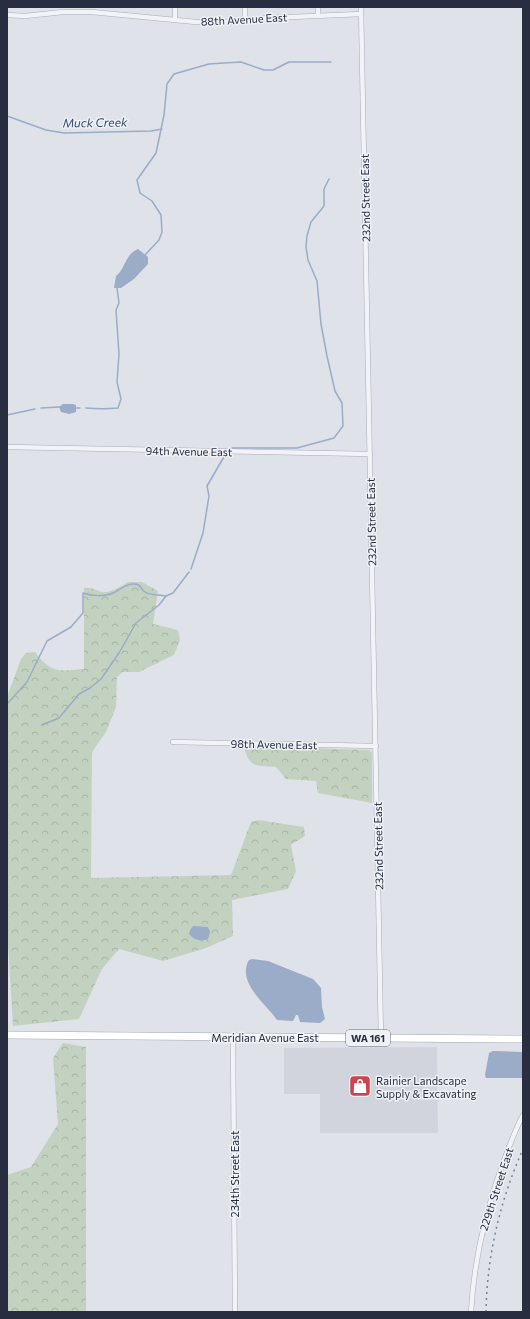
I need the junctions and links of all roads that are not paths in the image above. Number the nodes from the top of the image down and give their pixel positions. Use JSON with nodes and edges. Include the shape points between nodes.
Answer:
{"nodes":[{"id":1,"x":108,"y":7,"type":"edge"},
{"id":2,"x":175,"y":7,"type":"edge"},
{"id":3,"x":245,"y":7,"type":"edge"},
{"id":4,"x":318,"y":7,"type":"edge"},
{"id":5,"x":361,"y":7,"type":"edge"},
{"id":6,"x":108,"y":13,"type":"junction"},
{"id":7,"x":361,"y":14,"type":"junction"},
{"id":8,"x":7,"y":15,"type":"edge"},
{"id":9,"x":318,"y":15,"type":"junction"},
{"id":10,"x":175,"y":19,"type":"junction"},
{"id":11,"x":246,"y":20,"type":"junction"},
{"id":12,"x":7,"y":448,"type":"edge"},
{"id":13,"x":370,"y":454,"type":"junction"},
{"id":14,"x":173,"y":742,"type":"dead end"},
{"id":15,"x":376,"y":746,"type":"junction"},
{"id":16,"x":7,"y":1035,"type":"edge"},
{"id":17,"x":233,"y":1037,"type":"junction"},
{"id":18,"x":381,"y":1038,"type":"junction"},
{"id":19,"x":523,"y":1039,"type":"edge"},
{"id":20,"x":523,"y":1115,"type":"edge"},
{"id":21,"x":235,"y":1312,"type":"edge"},
{"id":22,"x":471,"y":1312,"type":"edge"}],
"edges":[{"from":1,"to":6,"type":"street"},
{"from":2,"to":10,"type":"street"},
{"from":3,"to":11,"type":"street"},
{"from":4,"to":9,"type":"street"},
{"from":5,"to":7,"type":"street","name":"232nd Street East"},
{"from":6,"to":8,"type":"street","name":"88th Avenue East","via":[[76,11],[25,16]]},
{"from":6,"to":10,"type":"street","name":"88th Avenue East"},
{"from":7,"to":9,"type":"street","name":"88th Avenue East"},
{"from":7,"to":13,"type":"street","name":"232nd Street East"},
{"from":9,"to":11,"type":"street","name":"88th Avenue East"},
{"from":10,"to":11,"type":"street","name":"88th Avenue East","via":[[208,22]]},
{"from":12,"to":13,"type":"street","name":"94th Avenue East"},
{"from":13,"to":15,"type":"street","name":"232nd Street East"},
{"from":14,"to":15,"type":"street","name":"98th Avenue East"},
{"from":15,"to":18,"type":"street","name":"232nd Street East"},
{"from":16,"to":17,"type":"main road","name":"Meridian Avenue East","number":"WA 161"},
{"from":17,"to":18,"type":"main road","name":"Meridian Avenue East","number":"WA 161"},
{"from":17,"to":21,"type":"street","name":"234th Street East"},
{"from":18,"to":19,"type":"main road","name":"Meridian Avenue East","number":"WA 161"},
{"from":20,"to":22,"type":"street","name":"229th Street East","via":[[485,1216]]}]}
